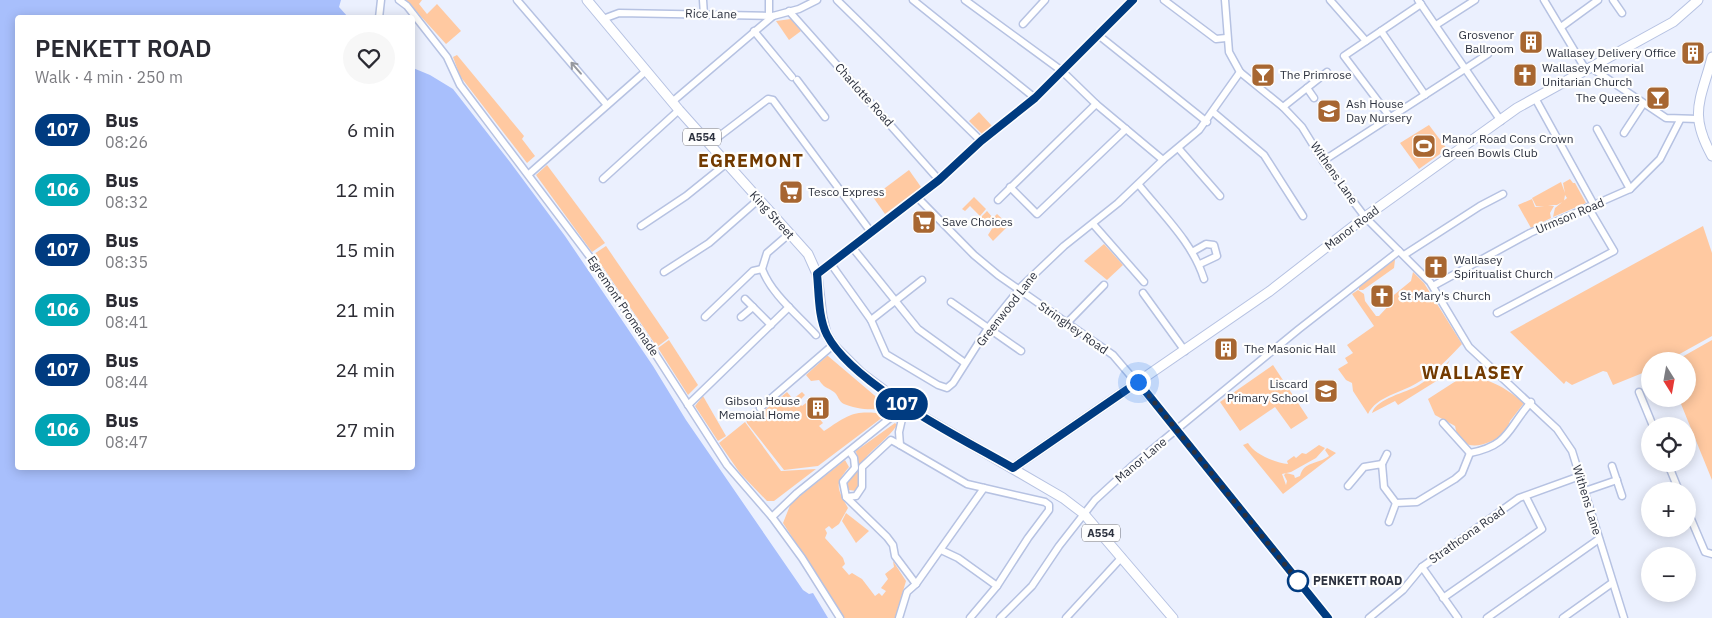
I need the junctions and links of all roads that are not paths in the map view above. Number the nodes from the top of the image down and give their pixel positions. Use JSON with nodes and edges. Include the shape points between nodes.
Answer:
{"nodes":[{"id":1,"x":381,"y":0,"type":"edge"},
{"id":2,"x":399,"y":0,"type":"edge"},
{"id":3,"x":517,"y":0,"type":"edge"},
{"id":4,"x":587,"y":0,"type":"edge"},
{"id":5,"x":703,"y":0,"type":"edge"},
{"id":6,"x":769,"y":0,"type":"edge"},
{"id":7,"x":817,"y":0,"type":"edge"},
{"id":8,"x":837,"y":0,"type":"edge"},
{"id":9,"x":913,"y":0,"type":"edge"},
{"id":10,"x":965,"y":0,"type":"edge"},
{"id":11,"x":1045,"y":0,"type":"edge"},
{"id":12,"x":1133,"y":0,"type":"edge"},
{"id":13,"x":1164,"y":0,"type":"edge"},
{"id":14,"x":1225,"y":0,"type":"edge"},
{"id":15,"x":1330,"y":0,"type":"edge"},
{"id":16,"x":1475,"y":0,"type":"edge"},
{"id":17,"x":1544,"y":0,"type":"edge"},
{"id":18,"x":1598,"y":0,"type":"edge"},
{"id":19,"x":1622,"y":0,"type":"edge"},
{"id":20,"x":1698,"y":0,"type":"edge"},
{"id":21,"x":1419,"y":2,"type":"edge"},
{"id":22,"x":1615,"y":2,"type":"edge"},
{"id":23,"x":790,"y":11,"type":"junction"},
{"id":24,"x":1622,"y":13,"type":"dead end"},
{"id":25,"x":704,"y":14,"type":"junction"},
{"id":26,"x":379,"y":15,"type":"edge"},
{"id":27,"x":414,"y":15,"type":"edge"},
{"id":28,"x":771,"y":15,"type":"junction"},
{"id":29,"x":415,"y":16,"type":"edge"},
{"id":30,"x":603,"y":19,"type":"junction"},
{"id":31,"x":1023,"y":24,"type":"dead end"},
{"id":32,"x":1436,"y":25,"type":"junction"},
{"id":33,"x":1561,"y":27,"type":"junction"},
{"id":34,"x":754,"y":31,"type":"junction"},
{"id":35,"x":1381,"y":31,"type":"junction"},
{"id":36,"x":1098,"y":34,"type":"junction"},
{"id":37,"x":1226,"y":38,"type":"junction"},
{"id":38,"x":1366,"y":41,"type":"junction"},
{"id":39,"x":1488,"y":54,"type":"dead end"},
{"id":40,"x":1712,"y":59,"type":"edge"},
{"id":41,"x":1464,"y":69,"type":"junction"},
{"id":42,"x":1588,"y":69,"type":"junction"},
{"id":43,"x":646,"y":71,"type":"junction"},
{"id":44,"x":1062,"y":71,"type":"junction"},
{"id":45,"x":1240,"y":72,"type":"junction"},
{"id":46,"x":1327,"y":72,"type":"dead end"},
{"id":47,"x":1307,"y":88,"type":"junction"},
{"id":48,"x":1425,"y":95,"type":"junction"},
{"id":49,"x":1035,"y":98,"type":"junction"},
{"id":50,"x":1314,"y":98,"type":"dead end"},
{"id":51,"x":1535,"y":98,"type":"junction"},
{"id":52,"x":672,"y":102,"type":"junction"},
{"id":53,"x":1096,"y":104,"type":"junction"},
{"id":54,"x":1643,"y":104,"type":"junction"},
{"id":55,"x":608,"y":105,"type":"junction"},
{"id":56,"x":1283,"y":107,"type":"junction"},
{"id":57,"x":678,"y":110,"type":"junction"},
{"id":58,"x":1213,"y":112,"type":"junction"},
{"id":59,"x":825,"y":117,"type":"dead end"},
{"id":60,"x":1390,"y":117,"type":"junction"},
{"id":61,"x":1698,"y":119,"type":"junction"},
{"id":62,"x":1680,"y":120,"type":"junction"},
{"id":63,"x":1500,"y":121,"type":"junction"},
{"id":64,"x":1207,"y":122,"type":"junction"},
{"id":65,"x":1126,"y":129,"type":"junction"},
{"id":66,"x":1597,"y":129,"type":"dead end"},
{"id":67,"x":1624,"y":133,"type":"dead end"},
{"id":68,"x":981,"y":141,"type":"junction"},
{"id":69,"x":709,"y":144,"type":"junction"},
{"id":70,"x":1179,"y":149,"type":"junction"},
{"id":71,"x":1712,"y":156,"type":"edge"},
{"id":72,"x":1163,"y":160,"type":"junction"},
{"id":73,"x":1323,"y":160,"type":"junction"},
{"id":74,"x":727,"y":163,"type":"junction"},
{"id":75,"x":529,"y":174,"type":"junction"},
{"id":76,"x":603,"y":179,"type":"dead end"},
{"id":77,"x":939,"y":180,"type":"junction"},
{"id":78,"x":1139,"y":185,"type":"junction"},
{"id":79,"x":1010,"y":187,"type":"junction"},
{"id":80,"x":1630,"y":189,"type":"junction"},
{"id":81,"x":1502,"y":194,"type":"dead end"},
{"id":82,"x":1220,"y":196,"type":"dead end"},
{"id":83,"x":917,"y":197,"type":"junction"},
{"id":84,"x":758,"y":200,"type":"junction"},
{"id":85,"x":998,"y":200,"type":"dead end"},
{"id":86,"x":1591,"y":206,"type":"junction"},
{"id":87,"x":1303,"y":216,"type":"dead end"},
{"id":88,"x":1365,"y":217,"type":"junction"},
{"id":89,"x":1093,"y":224,"type":"junction"},
{"id":90,"x":641,"y":226,"type":"dead end"},
{"id":91,"x":871,"y":232,"type":"junction"},
{"id":92,"x":789,"y":234,"type":"junction"},
{"id":93,"x":852,"y":247,"type":"junction"},
{"id":94,"x":1192,"y":252,"type":"junction"},
{"id":95,"x":1401,"y":253,"type":"junction"},
{"id":96,"x":831,"y":264,"type":"junction"},
{"id":97,"x":1200,"y":264,"type":"junction"},
{"id":98,"x":762,"y":269,"type":"junction"},
{"id":99,"x":664,"y":272,"type":"dead end"},
{"id":100,"x":817,"y":274,"type":"junction"},
{"id":101,"x":1204,"y":279,"type":"dead end"},
{"id":102,"x":922,"y":280,"type":"dead end"},
{"id":103,"x":1144,"y":282,"type":"dead end"},
{"id":104,"x":1104,"y":285,"type":"dead end"},
{"id":105,"x":1434,"y":286,"type":"junction"},
{"id":106,"x":1019,"y":290,"type":"junction"},
{"id":107,"x":1144,"y":293,"type":"dead end"},
{"id":108,"x":745,"y":299,"type":"dead end"},
{"id":109,"x":895,"y":301,"type":"junction"},
{"id":110,"x":951,"y":302,"type":"dead end"},
{"id":111,"x":752,"y":307,"type":"junction"},
{"id":112,"x":790,"y":307,"type":"junction"},
{"id":113,"x":1497,"y":313,"type":"dead end"},
{"id":114,"x":705,"y":317,"type":"dead end"},
{"id":115,"x":741,"y":317,"type":"dead end"},
{"id":116,"x":871,"y":320,"type":"junction"},
{"id":117,"x":1067,"y":323,"type":"junction"},
{"id":118,"x":771,"y":325,"type":"junction"},
{"id":119,"x":988,"y":328,"type":"junction"},
{"id":120,"x":816,"y":335,"type":"dead end"},
{"id":121,"x":833,"y":345,"type":"junction"},
{"id":122,"x":1021,"y":351,"type":"dead end"},
{"id":123,"x":1184,"y":351,"type":"junction"},
{"id":124,"x":965,"y":363,"type":"junction"},
{"id":125,"x":1138,"y":382,"type":"junction"},
{"id":126,"x":1639,"y":392,"type":"dead end"},
{"id":127,"x":1531,"y":402,"type":"junction"},
{"id":128,"x":688,"y":404,"type":"junction"},
{"id":129,"x":905,"y":406,"type":"junction"},
{"id":130,"x":760,"y":408,"type":"dead end"},
{"id":131,"x":1649,"y":417,"type":"edge"},
{"id":132,"x":1443,"y":423,"type":"dead end"},
{"id":133,"x":1177,"y":430,"type":"junction"},
{"id":134,"x":900,"y":445,"type":"junction"},
{"id":135,"x":850,"y":452,"type":"junction"},
{"id":136,"x":1470,"y":453,"type":"junction"},
{"id":137,"x":1387,"y":454,"type":"dead end"},
{"id":138,"x":1382,"y":464,"type":"junction"},
{"id":139,"x":1612,"y":466,"type":"dead end"},
{"id":140,"x":1013,"y":468,"type":"junction"},
{"id":141,"x":1580,"y":476,"type":"junction"},
{"id":142,"x":1617,"y":480,"type":"junction"},
{"id":143,"x":1348,"y":486,"type":"dead end"},
{"id":144,"x":984,"y":488,"type":"junction"},
{"id":145,"x":1585,"y":491,"type":"junction"},
{"id":146,"x":846,"y":496,"type":"junction"},
{"id":147,"x":1622,"y":496,"type":"dead end"},
{"id":148,"x":1526,"y":497,"type":"junction"},
{"id":149,"x":1396,"y":504,"type":"junction"},
{"id":150,"x":1084,"y":514,"type":"junction"},
{"id":151,"x":772,"y":517,"type":"junction"},
{"id":152,"x":1389,"y":522,"type":"dead end"},
{"id":153,"x":1696,"y":531,"type":"edge"},
{"id":154,"x":1599,"y":539,"type":"junction"},
{"id":155,"x":941,"y":550,"type":"junction"},
{"id":156,"x":1712,"y":554,"type":"edge"},
{"id":157,"x":1122,"y":556,"type":"junction"},
{"id":158,"x":1422,"y":567,"type":"junction"},
{"id":159,"x":1612,"y":583,"type":"junction"},
{"id":160,"x":916,"y":584,"type":"junction"},
{"id":161,"x":997,"y":586,"type":"junction"},
{"id":162,"x":1443,"y":598,"type":"junction"},
{"id":163,"x":840,"y":618,"type":"edge"},
{"id":164,"x":899,"y":618,"type":"edge"},
{"id":165,"x":970,"y":618,"type":"edge"},
{"id":166,"x":1000,"y":618,"type":"edge"},
{"id":167,"x":1066,"y":618,"type":"edge"},
{"id":168,"x":1173,"y":618,"type":"edge"},
{"id":169,"x":1328,"y":618,"type":"edge"},
{"id":170,"x":1369,"y":618,"type":"edge"},
{"id":171,"x":1458,"y":618,"type":"edge"},
{"id":172,"x":1487,"y":618,"type":"edge"},
{"id":173,"x":1563,"y":618,"type":"edge"},
{"id":174,"x":1624,"y":618,"type":"edge"}],
"edges":[{"from":1,"to":26,"type":"street"},
{"from":2,"to":27,"type":"street","name":"Egremont Promenade"},
{"from":55,"to":3,"type":"street","one_way":true},
{"from":4,"to":30,"type":"main road","name":"King Street","number":"A554"},
{"from":5,"to":25,"type":"street"},
{"from":6,"to":28,"type":"street"},
{"from":7,"to":23,"type":"street","name":"Rice Lane"},
{"from":8,"to":68,"type":"street"},
{"from":9,"to":49,"type":"street"},
{"from":10,"to":44,"type":"street"},
{"from":11,"to":31,"type":"street"},
{"from":12,"to":36,"type":"street"},
{"from":13,"to":37,"type":"street","via":[[1216,39]]},
{"from":14,"to":37,"type":"street","name":"Withens Lane"},
{"from":15,"to":38,"type":"street"},
{"from":16,"to":32,"type":"street"},
{"from":17,"to":33,"type":"street"},
{"from":18,"to":33,"type":"street"},
{"from":19,"to":22,"type":"street"},
{"from":20,"to":42,"type":"main road","name":"Manor Road","via":[[1673,22]]},
{"from":21,"to":32,"type":"street"},
{"from":21,"to":35,"type":"street"},
{"from":22,"to":24,"type":"street"},
{"from":23,"to":28,"type":"street","name":"Rice Lane"},
{"from":23,"to":77,"type":"street","name":"Charlotte Road"},
{"from":25,"to":28,"type":"street","name":"Rice Lane"},
{"from":25,"to":30,"type":"street","name":"Rice Lane","via":[[618,12]]},
{"from":28,"to":34,"type":"street"},
{"from":29,"to":75,"type":"street","name":"Egremont Promenade","via":[[447,57],[460,85]]},
{"from":30,"to":43,"type":"main road","name":"King Street","number":"A554"},
{"from":32,"to":41,"type":"street"},
{"from":33,"to":42,"type":"street"},
{"from":34,"to":52,"type":"street"},
{"from":34,"to":59,"type":"street"},
{"from":35,"to":38,"type":"street"},
{"from":35,"to":48,"type":"street"},
{"from":36,"to":44,"type":"street"},
{"from":36,"to":64,"type":"street"},
{"from":37,"to":45,"type":"street","name":"Withens Lane","via":[[1232,60]]},
{"from":38,"to":60,"type":"street","via":[[1344,56]]},
{"from":39,"to":41,"type":"street"},
{"from":40,"to":61,"type":"main road","via":[[1698,107]]},
{"from":41,"to":48,"type":"street"},
{"from":41,"to":63,"type":"street"},
{"from":42,"to":51,"type":"main road","name":"Manor Road"},
{"from":42,"to":54,"type":"street"},
{"from":43,"to":52,"type":"main road","name":"King Street","number":"A554"},
{"from":43,"to":55,"type":"street"},
{"from":44,"to":49,"type":"street"},
{"from":44,"to":53,"type":"street"},
{"from":45,"to":56,"type":"street","name":"Withens Lane"},
{"from":45,"to":58,"type":"street","name":"Greenwood Lane"},
{"from":46,"to":47,"type":"street"},
{"from":47,"to":50,"type":"street"},
{"from":47,"to":56,"type":"street"},
{"from":48,"to":60,"type":"street"},
{"from":49,"to":68,"type":"street"},
{"from":51,"to":63,"type":"main road","name":"Manor Road"},
{"from":51,"to":86,"type":"street"},
{"from":52,"to":57,"type":"main road","name":"King Street","number":"A554"},
{"from":53,"to":65,"type":"street"},
{"from":53,"to":79,"type":"street"},
{"from":54,"to":62,"type":"street","via":[[1666,118]]},
{"from":54,"to":67,"type":"street"},
{"from":55,"to":75,"type":"street"},
{"from":56,"to":73,"type":"street","name":"Withens Lane","via":[[1302,127]]},
{"from":57,"to":69,"type":"main road","name":"King Street","number":"A554"},
{"from":57,"to":76,"type":"street"},
{"from":58,"to":64,"type":"street","name":"Greenwood Lane"},
{"from":58,"to":87,"type":"street","via":[[1264,156]]},
{"from":60,"to":73,"type":"street"},
{"from":61,"to":62,"type":"street"},
{"from":61,"to":71,"type":"main road"},
{"from":62,"to":80,"type":"street","name":"Urmson Road","via":[[1660,159]]},
{"from":63,"to":88,"type":"main road","name":"Manor Road"},
{"from":64,"to":70,"type":"street","name":"Greenwood Lane"},
{"from":65,"to":72,"type":"street"},
{"from":65,"to":79,"type":"street","via":[[1037,214]]},
{"from":66,"to":80,"type":"street"},
{"from":68,"to":77,"type":"street"},
{"from":69,"to":74,"type":"main road","name":"King Street","number":"A554"},
{"from":69,"to":91,"type":"street","via":[[768,99],[773,100]]},
{"from":70,"to":72,"type":"street","name":"Greenwood Lane"},
{"from":70,"to":82,"type":"street"},
{"from":72,"to":78,"type":"street","name":"Greenwood Lane"},
{"from":73,"to":88,"type":"street","name":"Withens Lane"},
{"from":74,"to":84,"type":"main road","name":"King Street","number":"A554"},
{"from":74,"to":90,"type":"street"},
{"from":75,"to":128,"type":"street","name":"Egremont Promenade","via":[[623,305]]},
{"from":77,"to":83,"type":"street"},
{"from":78,"to":89,"type":"street","name":"Greenwood Lane"},
{"from":78,"to":94,"type":"street"},
{"from":79,"to":85,"type":"street"},
{"from":80,"to":86,"type":"street","name":"Urmson Road"},
{"from":81,"to":95,"type":"street","name":"Manor Lane"},
{"from":83,"to":91,"type":"street"},
{"from":83,"to":106,"type":"street","name":"Stringhey Road","via":[[974,255]]},
{"from":84,"to":92,"type":"main road","name":"King Street","number":"A554"},
{"from":84,"to":99,"type":"street","via":[[709,243]]},
{"from":86,"to":105,"type":"street","name":"Urmson Road","via":[[1530,233]]},
{"from":86,"to":113,"type":"street","via":[[1614,250]]},
{"from":88,"to":95,"type":"street","name":"Withens Lane"},
{"from":88,"to":123,"type":"main road","name":"Manor Road"},
{"from":89,"to":103,"type":"street"},
{"from":89,"to":106,"type":"street","name":"Greenwood Lane","via":[[1052,256]]},
{"from":91,"to":93,"type":"street"},
{"from":92,"to":98,"type":"street","via":[[767,254]]},
{"from":92,"to":100,"type":"main road","name":"King Street","number":"A554","via":[[808,254]]},
{"from":93,"to":96,"type":"street"},
{"from":93,"to":109,"type":"street"},
{"from":94,"to":97,"type":"street"},
{"from":94,"to":97,"type":"street","via":[[1206,244],[1214,245],[1217,256]]},
{"from":95,"to":105,"type":"street","name":"Withens Lane"},
{"from":95,"to":133,"type":"street","name":"Manor Lane","via":[[1291,335]]},
{"from":96,"to":100,"type":"street"},
{"from":96,"to":116,"type":"street","name":"Greenwood Lane"},
{"from":97,"to":101,"type":"street"},
{"from":98,"to":112,"type":"street","via":[[765,278]]},
{"from":98,"to":114,"type":"street","via":[[753,271]]},
{"from":100,"to":121,"type":"main road","name":"King Street","number":"A554","via":[[822,316]]},
{"from":102,"to":109,"type":"street"},
{"from":104,"to":117,"type":"street"},
{"from":105,"to":127,"type":"street","name":"Withens Lane","via":[[1469,347]]},
{"from":106,"to":117,"type":"street","name":"Stringhey Road"},
{"from":106,"to":119,"type":"street","name":"Greenwood Lane"},
{"from":107,"to":123,"type":"street"},
{"from":108,"to":111,"type":"street"},
{"from":109,"to":116,"type":"street"},
{"from":109,"to":124,"type":"street","via":[[918,329]]},
{"from":110,"to":119,"type":"street"},
{"from":111,"to":115,"type":"street"},
{"from":111,"to":118,"type":"street"},
{"from":112,"to":118,"type":"street"},
{"from":112,"to":120,"type":"street"},
{"from":116,"to":124,"type":"street","name":"Greenwood Lane","via":[[886,354],[938,385],[947,388]]},
{"from":117,"to":125,"type":"street","name":"Stringhey Road","via":[[1113,355]]},
{"from":118,"to":128,"type":"street"},
{"from":119,"to":122,"type":"street"},
{"from":119,"to":124,"type":"street","name":"Greenwood Lane"},
{"from":121,"to":129,"type":"main road","number":"A554","via":[[868,378]]},
{"from":121,"to":130,"type":"street"},
{"from":123,"to":125,"type":"main road","name":"Manor Road"},
{"from":125,"to":133,"type":"street"},
{"from":125,"to":140,"type":"main road","name":"Manor Road"},
{"from":126,"to":131,"type":"street"},
{"from":127,"to":136,"type":"street","via":[[1505,438],[1494,446]]},
{"from":127,"to":141,"type":"street","name":"Withens Lane","via":[[1565,438]]},
{"from":128,"to":151,"type":"street","name":"Egremont Promenade","via":[[727,465]]},
{"from":129,"to":134,"type":"street","via":[[899,432]]},
{"from":129,"to":135,"type":"street"},
{"from":129,"to":140,"type":"main road","number":"A554"},
{"from":132,"to":136,"type":"street"},
{"from":133,"to":150,"type":"street","name":"Manor Lane","via":[[1132,466]]},
{"from":133,"to":169,"type":"street"},
{"from":134,"to":144,"type":"street","via":[[954,477]]},
{"from":134,"to":146,"type":"street","via":[[891,440],[862,467],[862,487],[856,496]]},
{"from":135,"to":146,"type":"street","via":[[855,468],[843,482]]},
{"from":135,"to":151,"type":"street"},
{"from":136,"to":149,"type":"street","via":[[1462,473],[1455,479],[1417,502]]},
{"from":137,"to":138,"type":"street"},
{"from":138,"to":143,"type":"street","via":[[1364,467]]},
{"from":138,"to":149,"type":"street","via":[[1384,487]]},
{"from":139,"to":142,"type":"street"},
{"from":140,"to":150,"type":"main road","number":"A554","via":[[1064,498]]},
{"from":141,"to":145,"type":"street","name":"Withens Lane"},
{"from":141,"to":148,"type":"street","name":"Strathcona Road"},
{"from":142,"to":145,"type":"street"},
{"from":142,"to":147,"type":"street"},
{"from":144,"to":155,"type":"street"},
{"from":144,"to":161,"type":"street","via":[[1045,502],[1050,508]]},
{"from":145,"to":154,"type":"street","name":"Withens Lane"},
{"from":146,"to":160,"type":"street","via":[[893,545],[895,556]]},
{"from":148,"to":158,"type":"street","name":"Strathcona Road","via":[[1518,498]]},
{"from":148,"to":162,"type":"street","via":[[1542,529]]},
{"from":149,"to":152,"type":"street"},
{"from":150,"to":157,"type":"main road","number":"A554"},
{"from":150,"to":166,"type":"street","name":"Manor Lane","via":[[1032,586]]},
{"from":151,"to":163,"type":"street","name":"Egremont Promenade"},
{"from":153,"to":156,"type":"street","via":[[1705,552]]},
{"from":154,"to":159,"type":"street","name":"Withens Lane"},
{"from":154,"to":172,"type":"street"},
{"from":155,"to":160,"type":"street"},
{"from":155,"to":161,"type":"street"},
{"from":157,"to":167,"type":"street"},
{"from":157,"to":168,"type":"main road","number":"A554"},
{"from":158,"to":162,"type":"street"},
{"from":158,"to":170,"type":"street","name":"Strathcona Road","via":[[1403,590]]},
{"from":159,"to":173,"type":"street"},
{"from":159,"to":174,"type":"street","name":"Withens Lane"},
{"from":160,"to":164,"type":"street","via":[[907,592]]},
{"from":161,"to":165,"type":"street"},
{"from":162,"to":171,"type":"street"}]}
